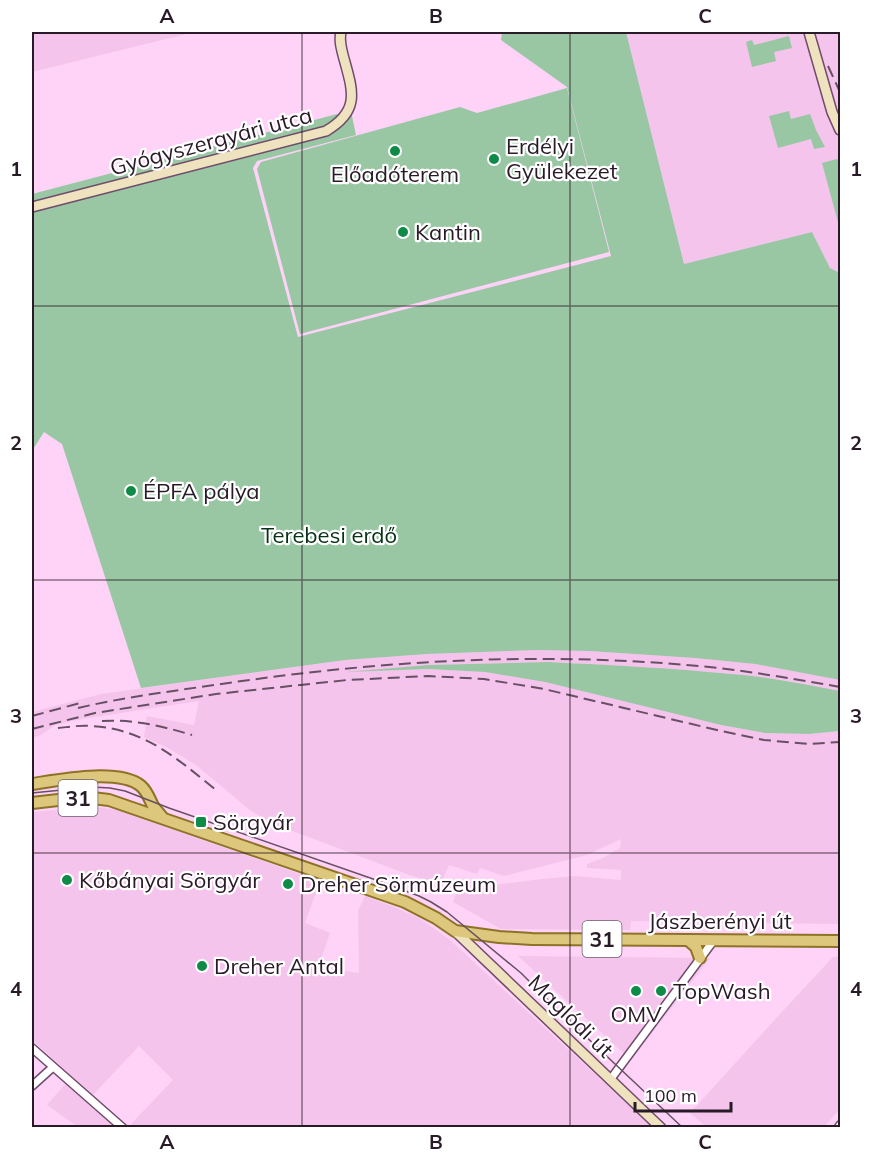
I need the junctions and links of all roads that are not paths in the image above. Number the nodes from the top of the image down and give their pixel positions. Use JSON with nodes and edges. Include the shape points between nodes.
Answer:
{"nodes":[{"id":1,"x":341,"y":32,"type":"edge"},
{"id":2,"x":809,"y":32,"type":"edge"},
{"id":3,"x":840,"y":130,"type":"edge"},
{"id":4,"x":32,"y":207,"type":"edge"},
{"id":5,"x":32,"y":784,"type":"edge"},
{"id":6,"x":145,"y":790,"type":"junction"},
{"id":7,"x":32,"y":803,"type":"edge"},
{"id":8,"x":124,"y":804,"type":"junction"},
{"id":9,"x":162,"y":817,"type":"junction"},
{"id":10,"x":455,"y":931,"type":"junction"},
{"id":11,"x":688,"y":940,"type":"junction"},
{"id":12,"x":714,"y":940,"type":"junction"},
{"id":13,"x":840,"y":941,"type":"edge"},
{"id":14,"x":700,"y":958,"type":"junction"},
{"id":15,"x":32,"y":1048,"type":"edge"},
{"id":16,"x":53,"y":1067,"type":"junction"},
{"id":17,"x":610,"y":1080,"type":"junction"},
{"id":18,"x":32,"y":1086,"type":"edge"},
{"id":19,"x":123,"y":1128,"type":"edge"},
{"id":20,"x":661,"y":1128,"type":"edge"}],
"edges":[{"from":1,"to":4,"type":"street","name":"Gyógyszergyári utca","via":[[351,103],[338,124],[326,131]]},
{"from":2,"to":3,"type":"street"},
{"from":5,"to":6,"type":"main road","number":"31","via":[[94,776],[129,780]]},
{"from":6,"to":8,"type":"main road","via":[[139,802]]},
{"from":6,"to":9,"type":"main road"},
{"from":7,"to":8,"type":"main road","number":"31","via":[[84,797]]},
{"from":8,"to":9,"type":"main road","number":"31"},
{"from":9,"to":10,"type":"main road","number":"31","via":[[405,902]]},
{"from":10,"to":11,"type":"main road","name":"Jászberényi út","number":"31","via":[[532,939]]},
{"from":10,"to":17,"type":"street","name":"Maglódi út"},
{"from":11,"to":12,"type":"main road","name":"Jászberényi út","number":"31"},
{"from":11,"to":14,"type":"main road"},
{"from":12,"to":13,"type":"main road","name":"Jászberényi út","number":"31"},
{"from":12,"to":14,"type":"street"},
{"from":14,"to":17,"type":"street"},
{"from":15,"to":16,"type":"street"},
{"from":16,"to":18,"type":"street"},
{"from":16,"to":19,"type":"street"},
{"from":17,"to":20,"type":"street","name":"Maglódi út"}]}
